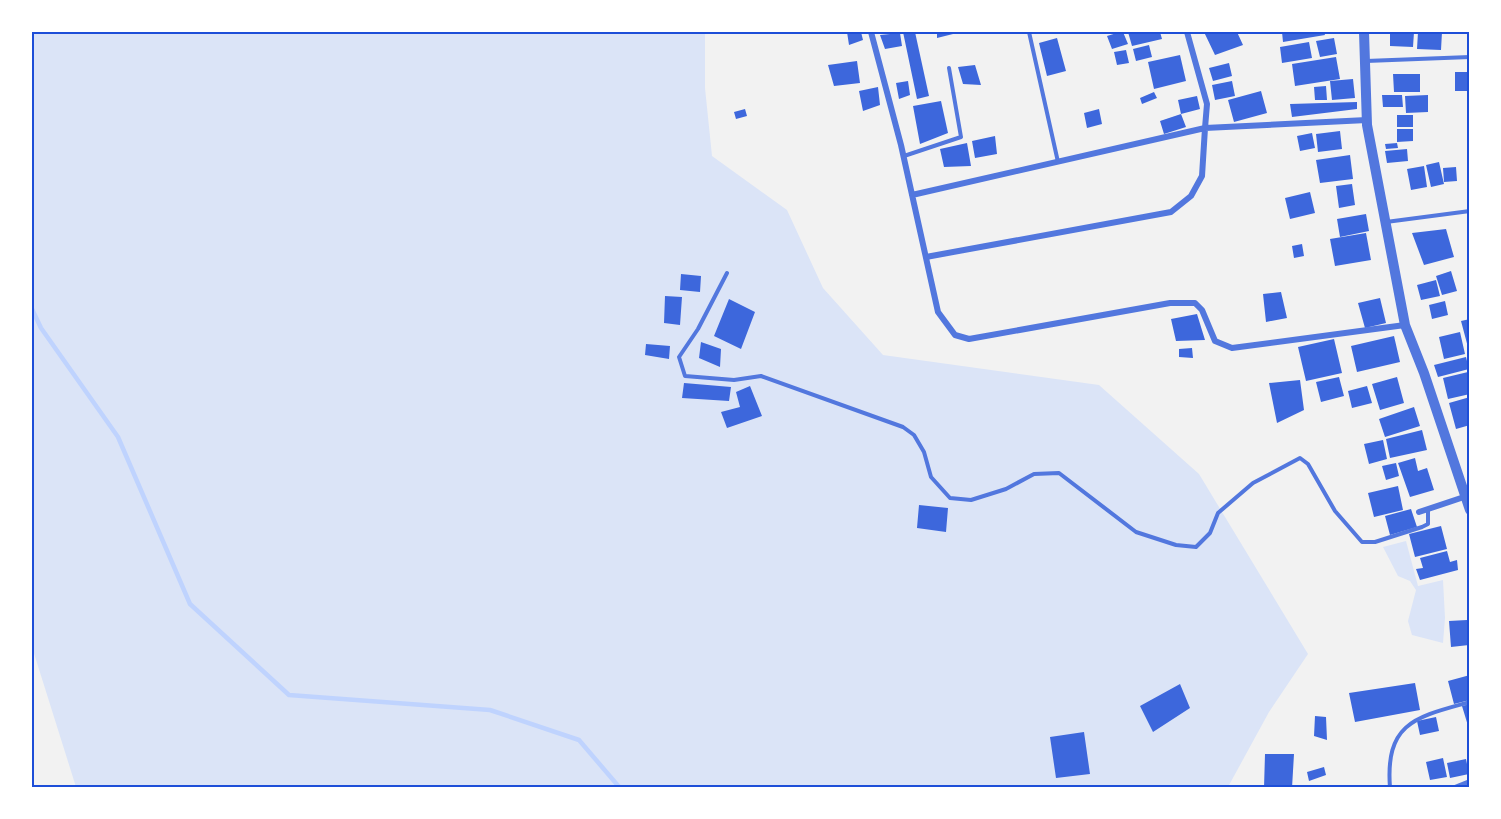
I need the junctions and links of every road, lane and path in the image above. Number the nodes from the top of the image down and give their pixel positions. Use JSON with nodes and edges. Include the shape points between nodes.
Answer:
{"nodes":[{"id":1,"x":871,"y":32,"type":"edge"},
{"id":2,"x":1029,"y":32,"type":"edge"},
{"id":3,"x":1187,"y":32,"type":"edge"},
{"id":4,"x":1364,"y":32,"type":"edge"},
{"id":5,"x":1470,"y":57,"type":"edge"},
{"id":6,"x":1365,"y":61,"type":"junction"},
{"id":7,"x":949,"y":68,"type":"dead end"},
{"id":8,"x":1367,"y":120,"type":"junction"},
{"id":9,"x":1205,"y":128,"type":"junction"},
{"id":10,"x":904,"y":156,"type":"junction"},
{"id":11,"x":1058,"y":162,"type":"junction"},
{"id":12,"x":912,"y":195,"type":"junction"},
{"id":13,"x":1470,"y":211,"type":"edge"},
{"id":14,"x":1386,"y":222,"type":"junction"},
{"id":15,"x":926,"y":257,"type":"junction"},
{"id":16,"x":727,"y":273,"type":"dead end"},
{"id":17,"x":1405,"y":325,"type":"junction"},
{"id":18,"x":1464,"y":497,"type":"junction"},
{"id":19,"x":1428,"y":510,"type":"junction"},
{"id":20,"x":1470,"y":510,"type":"edge"},
{"id":21,"x":1419,"y":512,"type":"dead end"},
{"id":22,"x":1470,"y":702,"type":"edge"},
{"id":23,"x":1470,"y":782,"type":"edge"},
{"id":24,"x":1390,"y":788,"type":"edge"},
{"id":25,"x":1455,"y":788,"type":"edge"}],
"edges":[{"from":1,"to":10,"type":"street"},
{"from":2,"to":11,"type":"lane"},
{"from":3,"to":9,"type":"street","via":[[1207,104]]},
{"from":4,"to":6,"type":"street"},
{"from":5,"to":6,"type":"lane"},
{"from":6,"to":8,"type":"street"},
{"from":7,"to":10,"type":"lane","via":[[961,137]]},
{"from":8,"to":9,"type":"street"},
{"from":8,"to":14,"type":"street"},
{"from":9,"to":11,"type":"street"},
{"from":9,"to":15,"type":"street","via":[[1202,177],[1191,196],[1171,213]]},
{"from":10,"to":12,"type":"street"},
{"from":11,"to":12,"type":"street"},
{"from":12,"to":15,"type":"street"},
{"from":13,"to":14,"type":"lane"},
{"from":14,"to":17,"type":"street"},
{"from":15,"to":17,"type":"street","via":[[938,312],[955,335],[969,339],[1170,303],[1195,303],[1215,341],[1232,348]]},
{"from":16,"to":19,"type":"lane","via":[[679,357],[685,376],[734,380],[761,376],[903,427],[914,435],[931,477],[950,498],[971,500],[1006,489],[1034,474],[1059,473],[1136,532],[1196,547],[1210,533],[1218,513],[1253,483],[1300,458],[1308,464],[1335,511],[1362,542],[1375,542],[1422,527],[1428,524]]},
{"from":17,"to":18,"type":"street"},
{"from":18,"to":19,"type":"street"},
{"from":18,"to":20,"type":"street"},
{"from":19,"to":21,"type":"street"},
{"from":22,"to":24,"type":"lane","via":[[1422,716],[1404,728],[1389,764]]},
{"from":23,"to":25,"type":"street"}]}
